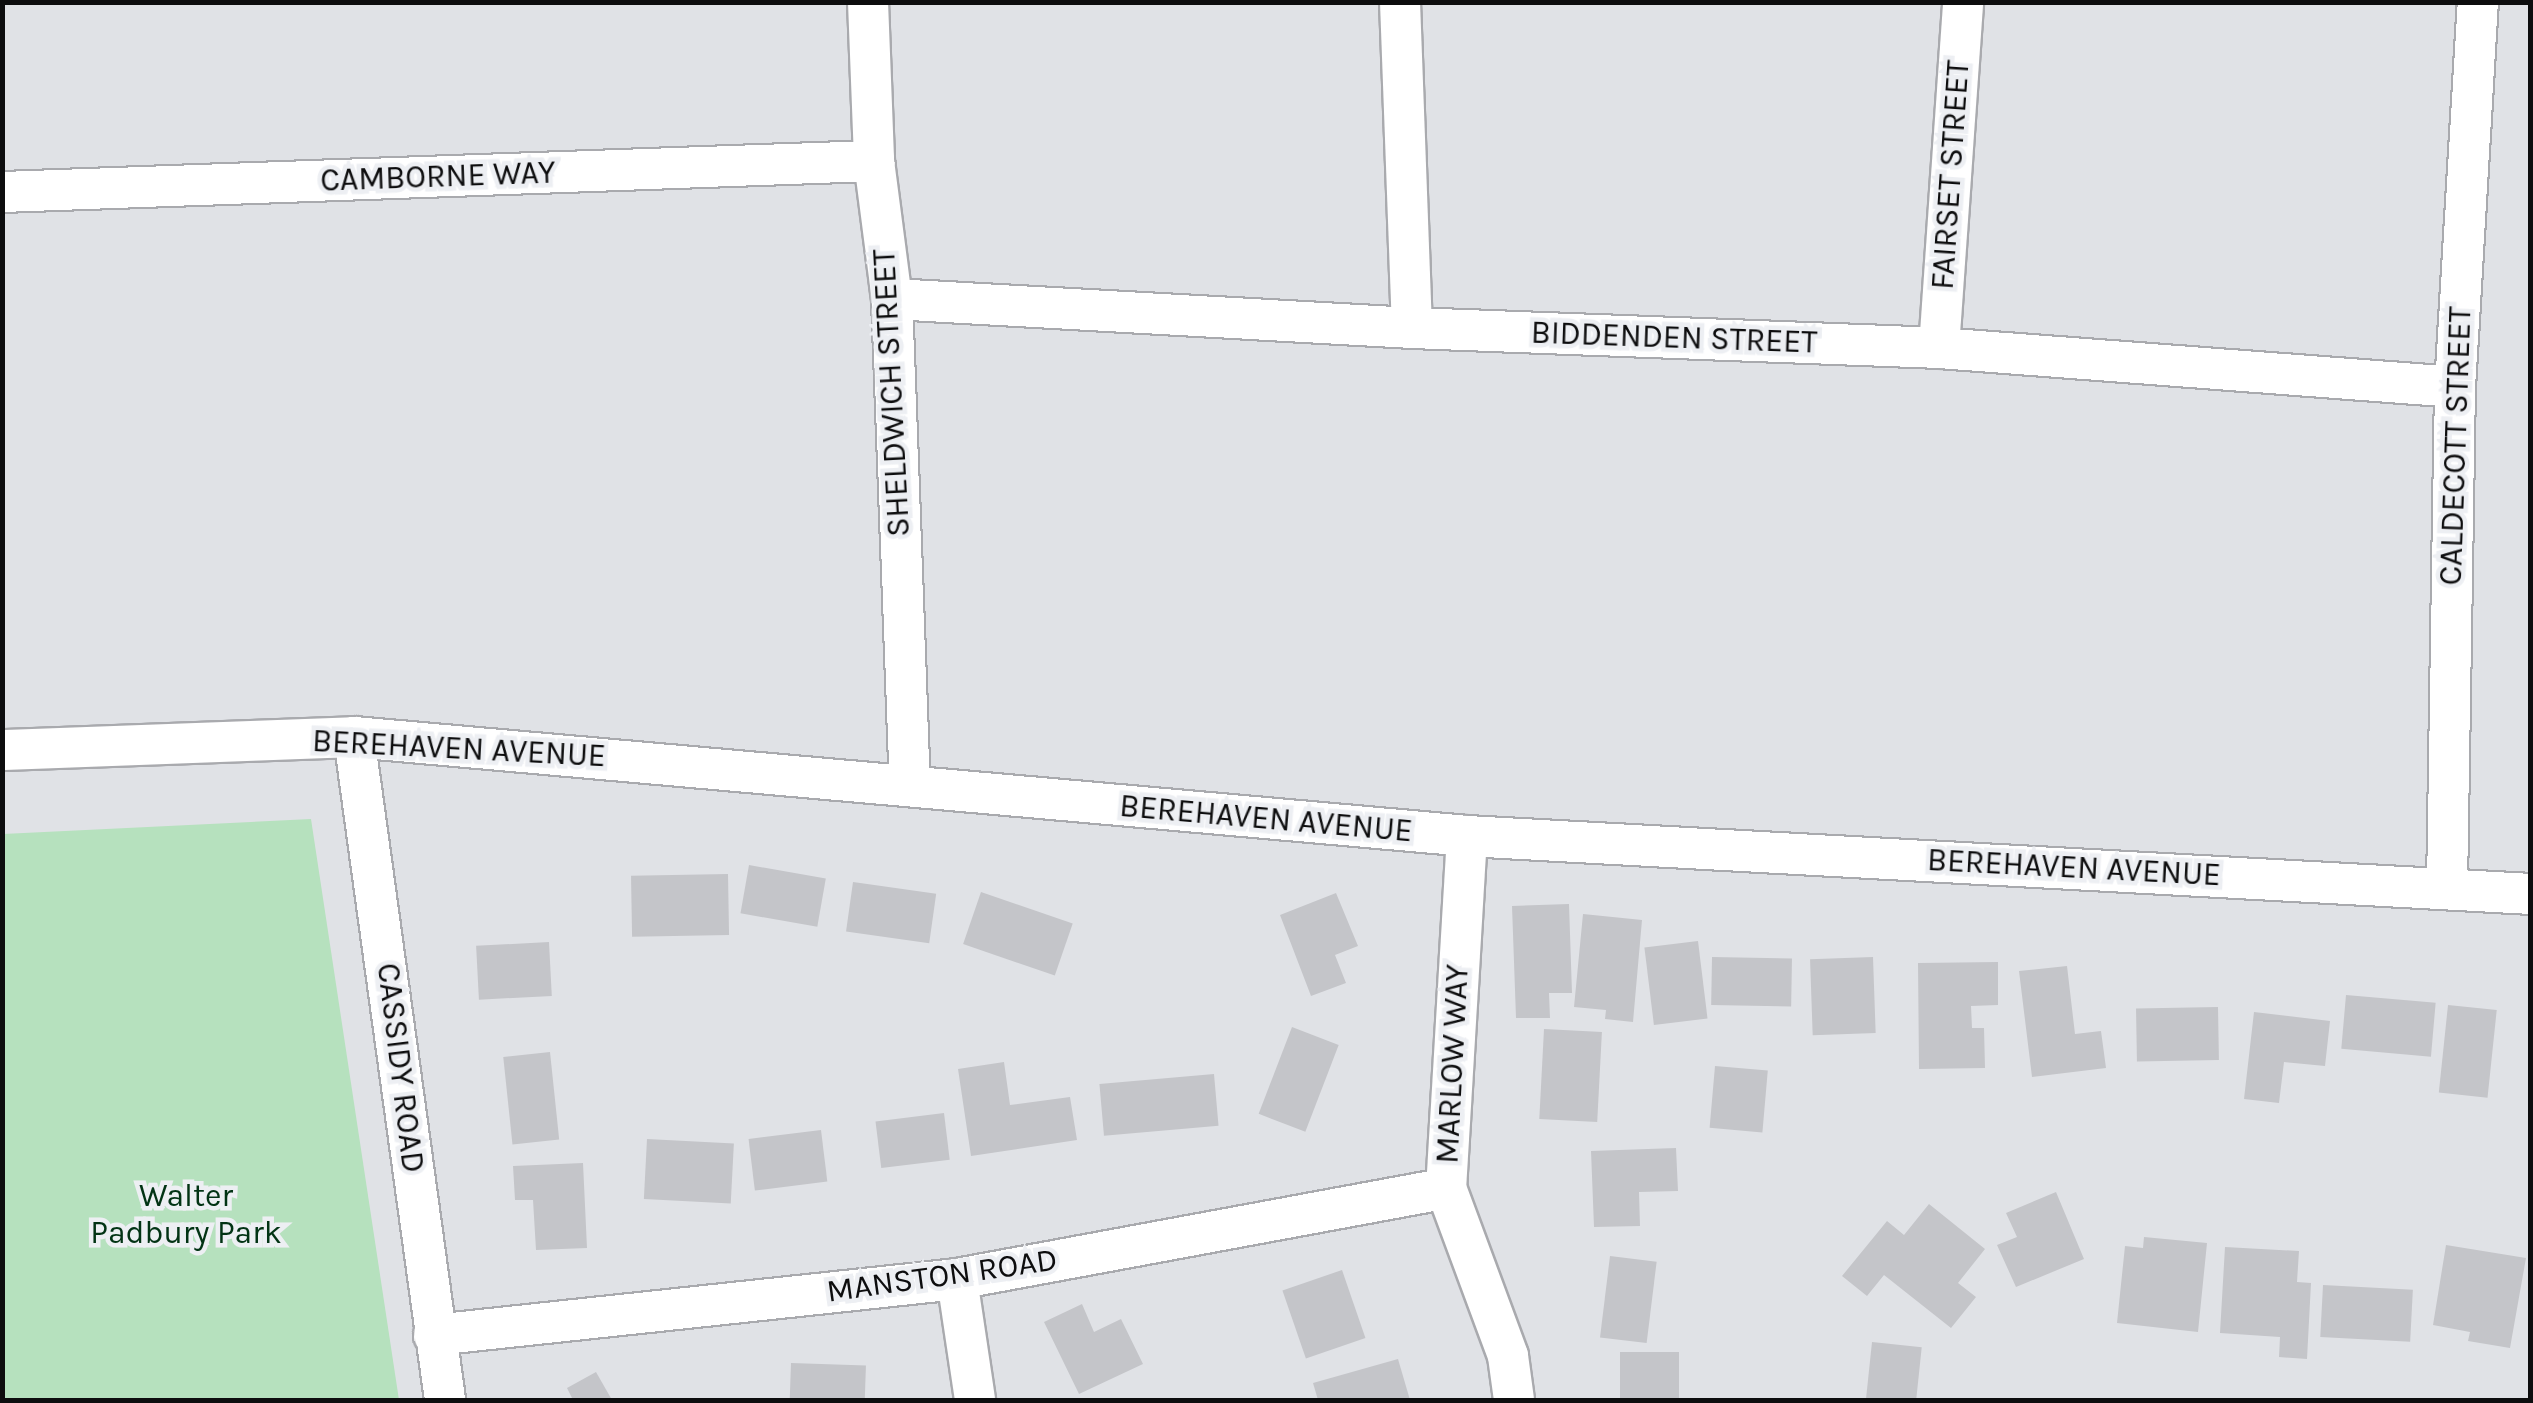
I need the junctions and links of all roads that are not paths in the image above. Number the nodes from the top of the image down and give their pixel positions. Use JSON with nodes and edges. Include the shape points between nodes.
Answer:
{"nodes":[{"id":1,"x":868,"y":2,"type":"edge"},
{"id":2,"x":1400,"y":2,"type":"edge"},
{"id":3,"x":1963,"y":2,"type":"edge"},
{"id":4,"x":2478,"y":2,"type":"edge"},
{"id":5,"x":874,"y":162,"type":"junction"},
{"id":6,"x":2,"y":192,"type":"edge"},
{"id":7,"x":892,"y":299,"type":"junction"},
{"id":8,"x":1412,"y":328,"type":"junction"},
{"id":9,"x":1939,"y":348,"type":"junction"},
{"id":10,"x":2455,"y":387,"type":"junction"},
{"id":11,"x":354,"y":736,"type":"junction"},
{"id":12,"x":2,"y":750,"type":"edge"},
{"id":13,"x":910,"y":785,"type":"junction"},
{"id":14,"x":1467,"y":836,"type":"junction"},
{"id":15,"x":2447,"y":889,"type":"junction"},
{"id":16,"x":2530,"y":894,"type":"edge"},
{"id":17,"x":1446,"y":1188,"type":"junction"},
{"id":18,"x":956,"y":1279,"type":"junction"},
{"id":19,"x":434,"y":1335,"type":"junction"},
{"id":20,"x":444,"y":1400,"type":"edge"},
{"id":21,"x":974,"y":1400,"type":"edge"},
{"id":22,"x":1514,"y":1400,"type":"edge"}],
"edges":[{"from":1,"to":5,"type":"street","name":"SHELDWICH STREET"},
{"from":2,"to":8,"type":"street"},
{"from":3,"to":9,"type":"street","name":"FAIRSET STREET"},
{"from":4,"to":10,"type":"street","name":"CALDECOTT STREET"},
{"from":5,"to":6,"type":"street","name":"CAMBORNE WAY"},
{"from":5,"to":7,"type":"street","name":"SHELDWICH STREET"},
{"from":7,"to":8,"type":"street","name":"BIDDENDEN STREET"},
{"from":7,"to":13,"type":"street","name":"SHELDWICH STREET"},
{"from":8,"to":9,"type":"street","name":"BIDDENDEN STREET"},
{"from":9,"to":10,"type":"street","name":"BIDDENDEN STREET"},
{"from":10,"to":15,"type":"street","name":"CALDECOTT STREET"},
{"from":11,"to":12,"type":"street","name":"BEREHAVEN AVENUE"},
{"from":11,"to":13,"type":"street","name":"BEREHAVEN AVENUE"},
{"from":11,"to":19,"type":"street","name":"CASSIDY ROAD"},
{"from":13,"to":14,"type":"street","name":"BEREHAVEN AVENUE"},
{"from":14,"to":15,"type":"street","name":"BEREHAVEN AVENUE"},
{"from":14,"to":17,"type":"street","name":"MARLOW WAY"},
{"from":15,"to":16,"type":"street","name":"BEREHAVEN AVENUE"},
{"from":17,"to":18,"type":"street","name":"MANSTON ROAD"},
{"from":17,"to":22,"type":"street","name":"MARLOW WAY","via":[[1508,1356]]},
{"from":18,"to":19,"type":"street","name":"MANSTON ROAD"},
{"from":18,"to":21,"type":"street"},
{"from":19,"to":20,"type":"street","name":"CASSIDY ROAD"}]}
